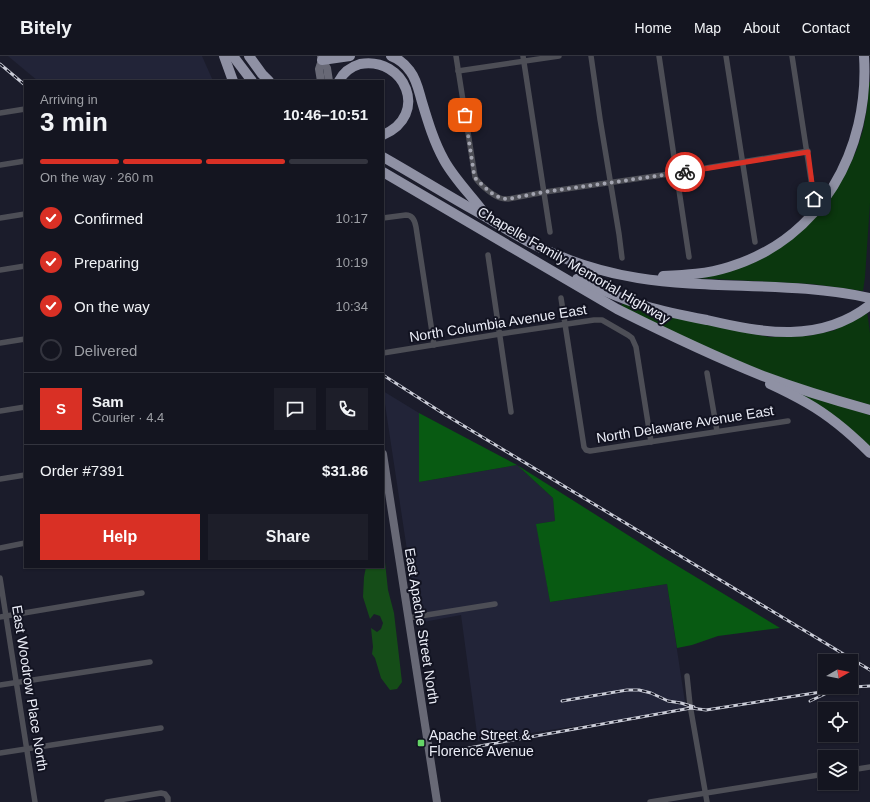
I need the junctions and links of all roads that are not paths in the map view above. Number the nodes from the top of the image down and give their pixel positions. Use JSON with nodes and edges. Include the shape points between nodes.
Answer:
{"nodes":[{"id":1,"x":224,"y":56,"type":"edge"},
{"id":2,"x":233,"y":56,"type":"edge"},
{"id":3,"x":248,"y":56,"type":"edge"},
{"id":4,"x":350,"y":56,"type":"edge"},
{"id":5,"x":391,"y":56,"type":"edge"},
{"id":6,"x":456,"y":56,"type":"edge"},
{"id":7,"x":559,"y":56,"type":"edge"},
{"id":8,"x":591,"y":56,"type":"edge"},
{"id":9,"x":658,"y":56,"type":"edge"},
{"id":10,"x":726,"y":56,"type":"edge"},
{"id":11,"x":792,"y":56,"type":"edge"},
{"id":12,"x":864,"y":56,"type":"edge"},
{"id":13,"x":322,"y":58,"type":"edge"},
{"id":14,"x":523,"y":59,"type":"edge"},
{"id":15,"x":458,"y":71,"type":"junction"},
{"id":16,"x":233,"y":80,"type":"edge"},
{"id":17,"x":251,"y":80,"type":"edge"},
{"id":18,"x":268,"y":80,"type":"edge"},
{"id":19,"x":321,"y":80,"type":"edge"},
{"id":20,"x":329,"y":80,"type":"edge"},
{"id":21,"x":339,"y":80,"type":"edge"},
{"id":22,"x":24,"y":108,"type":"edge"},
{"id":23,"x":0,"y":113,"type":"edge"},
{"id":24,"x":384,"y":134,"type":"edge"},
{"id":25,"x":808,"y":152,"type":"junction"},
{"id":26,"x":384,"y":158,"type":"edge"},
{"id":27,"x":24,"y":162,"type":"edge"},
{"id":28,"x":742,"y":162,"type":"junction"},
{"id":29,"x":0,"y":165,"type":"edge"},
{"id":30,"x":384,"y":173,"type":"edge"},
{"id":31,"x":676,"y":173,"type":"junction"},
{"id":32,"x":610,"y":182,"type":"junction"},
{"id":33,"x":544,"y":192,"type":"junction"},
{"id":34,"x":814,"y":199,"type":"dead end"},
{"id":35,"x":24,"y":214,"type":"edge"},
{"id":36,"x":0,"y":218,"type":"edge"},
{"id":37,"x":384,"y":218,"type":"edge"},
{"id":38,"x":487,"y":218,"type":"junction"},
{"id":39,"x":550,"y":232,"type":"dead end"},
{"id":40,"x":755,"y":242,"type":"dead end"},
{"id":41,"x":488,"y":255,"type":"dead end"},
{"id":42,"x":689,"y":257,"type":"dead end"},
{"id":43,"x":622,"y":258,"type":"dead end"},
{"id":44,"x":535,"y":261,"type":"junction"},
{"id":45,"x":24,"y":266,"type":"edge"},
{"id":46,"x":0,"y":270,"type":"edge"},
{"id":47,"x":637,"y":278,"type":"junction"},
{"id":48,"x":766,"y":287,"type":"junction"},
{"id":49,"x":561,"y":298,"type":"dead end"},
{"id":50,"x":870,"y":298,"type":"edge"},
{"id":51,"x":870,"y":305,"type":"edge"},
{"id":52,"x":565,"y":324,"type":"junction"},
{"id":53,"x":500,"y":334,"type":"junction"},
{"id":54,"x":24,"y":339,"type":"edge"},
{"id":55,"x":0,"y":343,"type":"edge"},
{"id":56,"x":434,"y":345,"type":"junction"},
{"id":57,"x":693,"y":346,"type":"junction"},
{"id":58,"x":384,"y":353,"type":"edge"},
{"id":59,"x":707,"y":374,"type":"dead end"},
{"id":60,"x":24,"y":407,"type":"edge"},
{"id":61,"x":870,"y":410,"type":"edge"},
{"id":62,"x":0,"y":411,"type":"edge"},
{"id":63,"x":511,"y":412,"type":"dead end"},
{"id":64,"x":788,"y":421,"type":"dead end"},
{"id":65,"x":717,"y":432,"type":"junction"},
{"id":66,"x":651,"y":442,"type":"junction"},
{"id":67,"x":870,"y":453,"type":"edge"},
{"id":68,"x":384,"y":461,"type":"edge"},
{"id":69,"x":24,"y":476,"type":"edge"},
{"id":70,"x":0,"y":479,"type":"edge"},
{"id":71,"x":24,"y":544,"type":"edge"},
{"id":72,"x":0,"y":548,"type":"edge"},
{"id":73,"x":0,"y":578,"type":"edge"},
{"id":74,"x":142,"y":593,"type":"dead end"},
{"id":75,"x":495,"y":604,"type":"dead end"},
{"id":76,"x":3,"y":617,"type":"edge"},
{"id":77,"x":408,"y":618,"type":"junction"},
{"id":78,"x":150,"y":662,"type":"dead end"},
{"id":79,"x":686,"y":676,"type":"dead end"},
{"id":80,"x":16,"y":682,"type":"junction"},
{"id":81,"x":0,"y":685,"type":"edge"},
{"id":82,"x":160,"y":728,"type":"dead end"},
{"id":83,"x":27,"y":749,"type":"junction"},
{"id":84,"x":0,"y":753,"type":"edge"},
{"id":85,"x":870,"y":767,"type":"edge"},
{"id":86,"x":858,"y":769,"type":"edge"},
{"id":87,"x":818,"y":775,"type":"edge"},
{"id":88,"x":706,"y":793,"type":"junction"},
{"id":89,"x":35,"y":802,"type":"edge"},
{"id":90,"x":107,"y":802,"type":"edge"},
{"id":91,"x":168,"y":802,"type":"edge"},
{"id":92,"x":437,"y":802,"type":"edge"},
{"id":93,"x":650,"y":802,"type":"edge"},
{"id":94,"x":707,"y":802,"type":"edge"}],
"edges":[{"from":1,"to":16,"type":"highway"},
{"from":2,"to":17,"type":"highway"},
{"from":3,"to":18,"type":"highway"},
{"from":4,"to":13,"type":"highway"},
{"from":5,"to":38,"type":"highway","via":[[404,63],[413,76],[443,158]]},
{"from":6,"to":15,"type":"street"},
{"from":7,"to":14,"type":"street"},
{"from":8,"to":32,"type":"street"},
{"from":9,"to":31,"type":"street"},
{"from":10,"to":28,"type":"street"},
{"from":11,"to":25,"type":"street"},
{"from":12,"to":47,"type":"highway","via":[[866,95],[856,146],[836,187],[805,224],[763,253],[728,267],[695,274]]},
{"from":13,"to":19,"type":"main road","via":[[319,69]]},
{"from":13,"to":20,"type":"main road"},
{"from":14,"to":15,"type":"street"},
{"from":14,"to":33,"type":"street"},
{"from":15,"to":33,"type":"street","via":[[475,177],[502,199]]},
{"from":21,"to":24,"type":"highway","via":[[349,69],[367,62],[387,65],[400,75],[408,91],[407,112],[399,125]]},
{"from":22,"to":23,"type":"street"},
{"from":25,"to":28,"type":"street"},
{"from":25,"to":34,"type":"street"},
{"from":26,"to":38,"type":"highway","name":"Chapelle Family Memorial Highway"},
{"from":27,"to":29,"type":"street"},
{"from":28,"to":31,"type":"street"},
{"from":28,"to":40,"type":"street"},
{"from":30,"to":44,"type":"highway","name":"Chapelle Family Memorial Highway"},
{"from":31,"to":32,"type":"street"},
{"from":31,"to":42,"type":"street"},
{"from":32,"to":33,"type":"street"},
{"from":32,"to":43,"type":"street"},
{"from":33,"to":39,"type":"street"},
{"from":35,"to":36,"type":"street"},
{"from":37,"to":56,"type":"street","via":[[409,215],[414,219]]},
{"from":38,"to":47,"type":"highway","name":"Chapelle Family Memorial Highway","via":[[555,254],[588,266]]},
{"from":41,"to":53,"type":"street"},
{"from":44,"to":51,"type":"highway","via":[[646,306],[756,330],[788,333],[814,330],[846,320]]},
{"from":44,"to":57,"type":"highway","name":"Chapelle Family Memorial Highway","via":[[617,309]]},
{"from":45,"to":46,"type":"street"},
{"from":47,"to":48,"type":"highway","name":"Chapelle Family Memorial Highway"},
{"from":48,"to":50,"type":"highway","name":"Chapelle Family Memorial Highway","via":[[807,289]]},
{"from":48,"to":51,"type":"highway"},
{"from":49,"to":52,"type":"street"},
{"from":52,"to":53,"type":"street","name":"North Columbia Avenue East"},
{"from":52,"to":66,"type":"street","name":"North Columbia Avenue East","via":[[602,320],[628,335],[634,342]]},
{"from":52,"to":66,"type":"street","name":"North Delaware Avenue East","via":[[586,450]]},
{"from":53,"to":56,"type":"street","name":"North Columbia Avenue East"},
{"from":53,"to":63,"type":"street"},
{"from":54,"to":55,"type":"street"},
{"from":56,"to":58,"type":"street","name":"North Columbia Avenue East"},
{"from":57,"to":61,"type":"highway","name":"Chapelle Family Memorial Highway","via":[[781,382]]},
{"from":57,"to":67,"type":"highway","via":[[807,403],[855,438]]},
{"from":59,"to":65,"type":"street"},
{"from":60,"to":62,"type":"street"},
{"from":64,"to":65,"type":"street","name":"North Delaware Avenue East"},
{"from":65,"to":66,"type":"street","name":"North Delaware Avenue East"},
{"from":68,"to":77,"type":"main road","name":"East Apache Street North"},
{"from":69,"to":70,"type":"street"},
{"from":71,"to":72,"type":"street"},
{"from":73,"to":76,"type":"street","name":"East Woodrow Place North"},
{"from":74,"to":76,"type":"street"},
{"from":75,"to":77,"type":"street"},
{"from":76,"to":80,"type":"street","name":"East Woodrow Place North"},
{"from":77,"to":92,"type":"main road","name":"East Apache Street North"},
{"from":78,"to":80,"type":"street"},
{"from":79,"to":88,"type":"street"},
{"from":80,"to":81,"type":"street"},
{"from":80,"to":83,"type":"street","name":"East Woodrow Place North"},
{"from":82,"to":83,"type":"street"},
{"from":83,"to":84,"type":"street"},
{"from":83,"to":89,"type":"street","name":"East Woodrow Place North"},
{"from":85,"to":86,"type":"street"},
{"from":87,"to":88,"type":"street"},
{"from":88,"to":93,"type":"street"},
{"from":88,"to":94,"type":"street"},
{"from":90,"to":91,"type":"street","via":[[161,793],[165,794]]}]}
